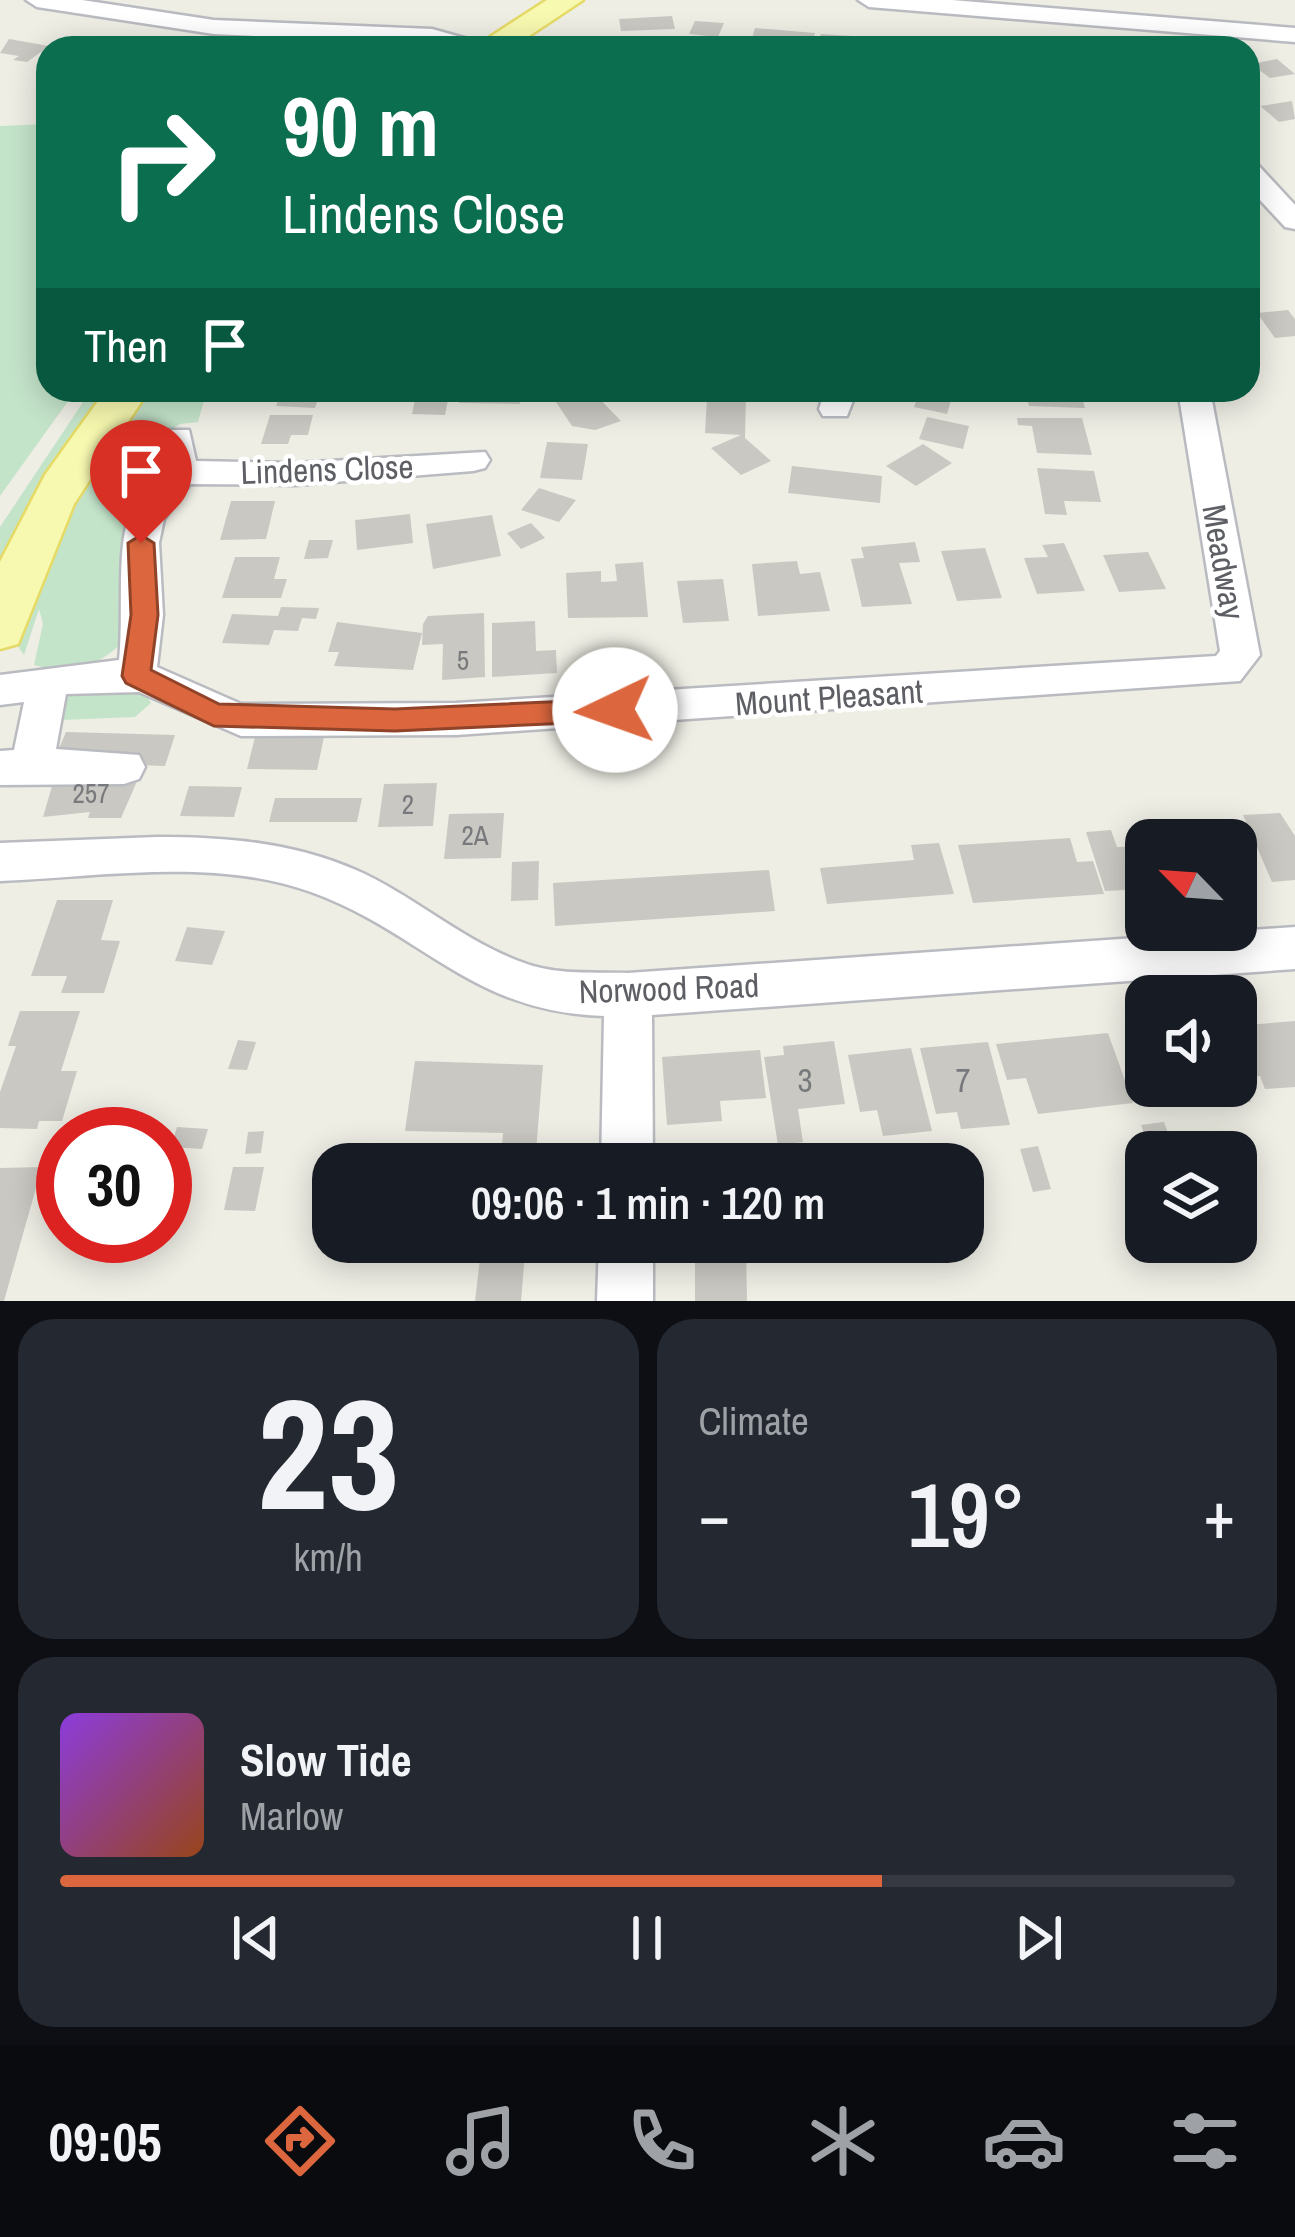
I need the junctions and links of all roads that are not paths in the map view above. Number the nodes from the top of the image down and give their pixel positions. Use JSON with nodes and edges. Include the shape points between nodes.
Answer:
{"nodes":[{"id":1,"x":37,"y":0,"type":"edge"},
{"id":2,"x":568,"y":0,"type":"edge"},
{"id":3,"x":869,"y":0,"type":"edge"},
{"id":4,"x":1111,"y":19,"type":"junction"},
{"id":5,"x":1295,"y":35,"type":"edge"},
{"id":6,"x":433,"y":36,"type":"edge"},
{"id":7,"x":509,"y":36,"type":"edge"},
{"id":8,"x":1122,"y":36,"type":"edge"},
{"id":9,"x":1260,"y":184,"type":"edge"},
{"id":10,"x":1295,"y":220,"type":"edge"},
{"id":11,"x":119,"y":402,"type":"edge"},
{"id":12,"x":1196,"y":402,"type":"edge"},
{"id":13,"x":472,"y":460,"type":"dead end"},
{"id":14,"x":3,"y":613,"type":"edge"},
{"id":15,"x":1166,"y":675,"type":"joint"},
{"id":16,"x":136,"y":676,"type":"junction"},
{"id":17,"x":48,"y":683,"type":"junction"},
{"id":18,"x":0,"y":690,"type":"edge"},
{"id":19,"x":16,"y":766,"type":"edge"},
{"id":20,"x":124,"y":767,"type":"dead end"},
{"id":21,"x":0,"y":862,"type":"edge"},
{"id":22,"x":1295,"y":948,"type":"edge"},
{"id":23,"x":628,"y":995,"type":"junction"},
{"id":24,"x":626,"y":1143,"type":"edge"},
{"id":25,"x":626,"y":1263,"type":"edge"},
{"id":26,"x":625,"y":1301,"type":"edge"}],
"edges":[{"from":1,"to":6,"type":"street","via":[[214,27]]},
{"from":2,"to":7,"type":"main road"},
{"from":3,"to":4,"type":"street"},
{"from":4,"to":5,"type":"street"},
{"from":4,"to":8,"type":"street"},
{"from":9,"to":10,"type":"street"},
{"from":11,"to":14,"type":"main road","via":[[61,482]]},
{"from":12,"to":15,"type":"street","name":"Meadway","via":[[1240,655],[1226,670]]},
{"from":13,"to":16,"type":"street","name":"Lindens Close","via":[[296,474],[179,455],[144,530]]},
{"from":15,"to":16,"type":"street","name":"Mount Pleasant","via":[[456,719],[285,720],[214,715]]},
{"from":16,"to":17,"type":"street","name":"Mount Pleasant"},
{"from":17,"to":18,"type":"street","name":"Mount Pleasant"},
{"from":17,"to":19,"type":"street"},
{"from":19,"to":20,"type":"street"},
{"from":21,"to":23,"type":"street","name":"Norwood Road","via":[[218,858],[299,886],[369,894],[405,933],[524,985]]},
{"from":22,"to":23,"type":"street","name":"Norwood Road"},
{"from":23,"to":24,"type":"street"},
{"from":25,"to":26,"type":"street"}]}
